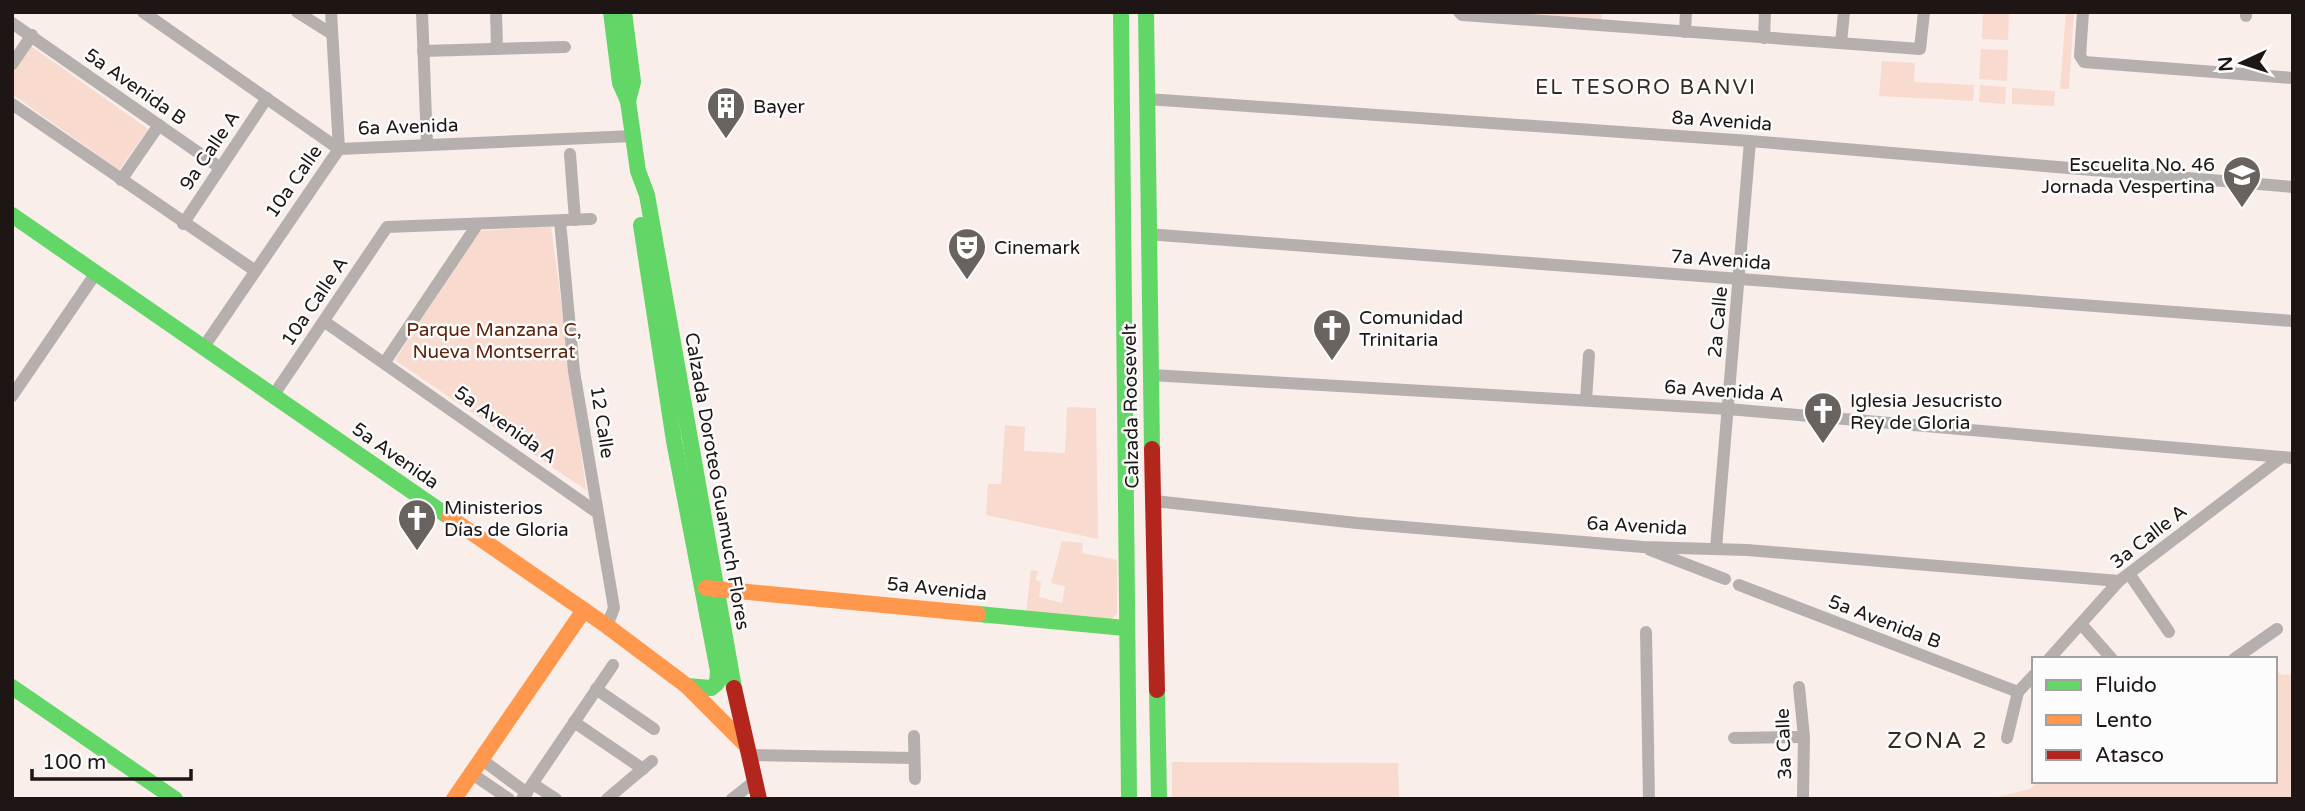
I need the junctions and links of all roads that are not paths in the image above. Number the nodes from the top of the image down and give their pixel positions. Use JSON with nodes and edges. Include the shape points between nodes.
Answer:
{"nodes":[{"id":1,"x":143,"y":12,"type":"edge"},
{"id":2,"x":297,"y":12,"type":"edge"},
{"id":3,"x":331,"y":12,"type":"edge"},
{"id":4,"x":422,"y":12,"type":"edge"},
{"id":5,"x":496,"y":12,"type":"edge"},
{"id":6,"x":611,"y":12,"type":"edge"},
{"id":7,"x":624,"y":12,"type":"edge"},
{"id":8,"x":1121,"y":12,"type":"edge"},
{"id":9,"x":1137,"y":12,"type":"edge"},
{"id":10,"x":1146,"y":12,"type":"edge"},
{"id":11,"x":1686,"y":12,"type":"edge"},
{"id":12,"x":1765,"y":12,"type":"edge"},
{"id":13,"x":1844,"y":12,"type":"edge"},
{"id":14,"x":1924,"y":12,"type":"edge"},
{"id":15,"x":2083,"y":12,"type":"edge"},
{"id":16,"x":1460,"y":14,"type":"edge"},
{"id":17,"x":1605,"y":19,"type":"edge"},
{"id":18,"x":12,"y":23,"type":"edge"},
{"id":19,"x":1685,"y":32,"type":"junction"},
{"id":20,"x":332,"y":34,"type":"junction"},
{"id":21,"x":32,"y":35,"type":"junction"},
{"id":22,"x":1764,"y":38,"type":"junction"},
{"id":23,"x":1842,"y":43,"type":"junction"},
{"id":24,"x":565,"y":47,"type":"dead end"},
{"id":25,"x":498,"y":49,"type":"junction"},
{"id":26,"x":423,"y":51,"type":"junction"},
{"id":27,"x":12,"y":64,"type":"edge"},
{"id":28,"x":1146,"y":68,"type":"junction"},
{"id":29,"x":2293,"y":78,"type":"edge"},
{"id":30,"x":267,"y":98,"type":"junction"},
{"id":31,"x":1147,"y":99,"type":"junction"},
{"id":32,"x":628,"y":101,"type":"junction"},
{"id":33,"x":12,"y":104,"type":"edge"},
{"id":34,"x":159,"y":125,"type":"junction"},
{"id":35,"x":633,"y":136,"type":"junction"},
{"id":36,"x":1750,"y":141,"type":"junction"},
{"id":37,"x":427,"y":145,"type":"junction"},
{"id":38,"x":339,"y":149,"type":"junction"},
{"id":39,"x":570,"y":154,"type":"dead end"},
{"id":40,"x":219,"y":167,"type":"junction"},
{"id":41,"x":121,"y":180,"type":"junction"},
{"id":42,"x":2293,"y":187,"type":"edge"},
{"id":43,"x":12,"y":215,"type":"edge"},
{"id":44,"x":591,"y":219,"type":"dead end"},
{"id":45,"x":575,"y":220,"type":"junction"},
{"id":46,"x":560,"y":221,"type":"junction"},
{"id":47,"x":183,"y":224,"type":"junction"},
{"id":48,"x":477,"y":225,"type":"junction"},
{"id":49,"x":1147,"y":234,"type":"junction"},
{"id":50,"x":254,"y":270,"type":"junction"},
{"id":51,"x":96,"y":273,"type":"junction"},
{"id":52,"x":1740,"y":280,"type":"junction"},
{"id":53,"x":2293,"y":321,"type":"edge"},
{"id":54,"x":325,"y":322,"type":"junction"},
{"id":55,"x":203,"y":348,"type":"junction"},
{"id":56,"x":1589,"y":355,"type":"dead end"},
{"id":57,"x":385,"y":362,"type":"junction"},
{"id":58,"x":1151,"y":375,"type":"junction"},
{"id":59,"x":12,"y":396,"type":"edge"},
{"id":60,"x":273,"y":396,"type":"junction"},
{"id":61,"x":1586,"y":400,"type":"junction"},
{"id":62,"x":1127,"y":408,"type":"junction"},
{"id":63,"x":1728,"y":409,"type":"junction"},
{"id":64,"x":2287,"y":458,"type":"edge"},
{"id":65,"x":1154,"y":501,"type":"junction"},
{"id":66,"x":595,"y":510,"type":"junction"},
{"id":67,"x":1643,"y":547,"type":"junction"},
{"id":68,"x":1716,"y":548,"type":"junction"},
{"id":69,"x":2125,"y":578,"type":"junction"},
{"id":70,"x":1726,"y":579,"type":"dead end"},
{"id":71,"x":1739,"y":585,"type":"dead end"},
{"id":72,"x":709,"y":588,"type":"junction"},
{"id":73,"x":584,"y":610,"type":"junction"},
{"id":74,"x":2082,"y":625,"type":"junction"},
{"id":75,"x":607,"y":626,"type":"junction"},
{"id":76,"x":1125,"y":628,"type":"junction"},
{"id":77,"x":2277,"y":629,"type":"dead end"},
{"id":78,"x":1646,"y":632,"type":"dead end"},
{"id":79,"x":2169,"y":632,"type":"dead end"},
{"id":80,"x":2051,"y":657,"type":"edge"},
{"id":81,"x":2110,"y":657,"type":"edge"},
{"id":82,"x":2237,"y":657,"type":"edge"},
{"id":83,"x":612,"y":665,"type":"dead end"},
{"id":84,"x":2032,"y":677,"type":"edge"},
{"id":85,"x":687,"y":686,"type":"junction"},
{"id":86,"x":12,"y":687,"type":"edge"},
{"id":87,"x":1799,"y":687,"type":"dead end"},
{"id":88,"x":596,"y":689,"type":"junction"},
{"id":89,"x":2018,"y":692,"type":"junction"},
{"id":90,"x":574,"y":722,"type":"junction"},
{"id":91,"x":654,"y":729,"type":"dead end"},
{"id":92,"x":914,"y":736,"type":"dead end"},
{"id":93,"x":1804,"y":737,"type":"junction"},
{"id":94,"x":1734,"y":738,"type":"dead end"},
{"id":95,"x":2007,"y":738,"type":"dead end"},
{"id":96,"x":746,"y":749,"type":"junction"},
{"id":97,"x":914,"y":758,"type":"junction"},
{"id":98,"x":476,"y":766,"type":"junction"},
{"id":99,"x":507,"y":778,"type":"junction"},
{"id":100,"x":915,"y":779,"type":"dead end"},
{"id":101,"x":755,"y":781,"type":"junction"},
{"id":102,"x":498,"y":791,"type":"junction"},
{"id":103,"x":527,"y":792,"type":"edge"},
{"id":104,"x":175,"y":799,"type":"edge"},
{"id":105,"x":454,"y":799,"type":"edge"},
{"id":106,"x":509,"y":799,"type":"edge"},
{"id":107,"x":556,"y":799,"type":"edge"},
{"id":108,"x":607,"y":799,"type":"edge"},
{"id":109,"x":732,"y":799,"type":"edge"},
{"id":110,"x":759,"y":799,"type":"edge"},
{"id":111,"x":1129,"y":799,"type":"edge"},
{"id":112,"x":1147,"y":799,"type":"edge"},
{"id":113,"x":1159,"y":799,"type":"edge"},
{"id":114,"x":1649,"y":799,"type":"edge"},
{"id":115,"x":1803,"y":799,"type":"edge"}],
"edges":[{"from":1,"to":30,"type":"street","name":"6a Avenida"},
{"from":2,"to":20,"type":"street"},
{"from":3,"to":20,"type":"street","name":"10a Calle"},
{"from":4,"to":26,"type":"street"},
{"from":5,"to":25,"type":"street"},
{"from":6,"to":32,"type":"main road","name":"Calzada Doroteo Guamuch Flores","via":[[620,83]]},
{"from":7,"to":32,"type":"main road","name":"Calzada Doroteo Guamuch Flores","via":[[633,82]]},
{"from":8,"to":62,"type":"main road","name":"Calzada Roosevelt"},
{"from":9,"to":28,"type":"main road","via":[[1137,40]]},
{"from":10,"to":28,"type":"main road","name":"Calzada Roosevelt"},
{"from":11,"to":19,"type":"street"},
{"from":12,"to":22,"type":"street"},
{"from":13,"to":23,"type":"street"},
{"from":14,"to":23,"type":"street","via":[[1921,49]]},
{"from":15,"to":29,"type":"street","via":[[2081,60]]},
{"from":16,"to":17,"type":"street"},
{"from":17,"to":19,"type":"street"},
{"from":18,"to":21,"type":"street","name":"5a Avenida B"},
{"from":19,"to":22,"type":"street"},
{"from":20,"to":38,"type":"street","name":"10a Calle"},
{"from":21,"to":27,"type":"street"},
{"from":21,"to":34,"type":"street","name":"5a Avenida B"},
{"from":22,"to":23,"type":"street"},
{"from":24,"to":25,"type":"street"},
{"from":25,"to":26,"type":"street"},
{"from":26,"to":37,"type":"street"},
{"from":28,"to":31,"type":"main road","name":"Calzada Roosevelt"},
{"from":30,"to":38,"type":"street","name":"6a Avenida"},
{"from":30,"to":40,"type":"street","name":"9a Calle A"},
{"from":31,"to":36,"type":"street","name":"8a Avenida"},
{"from":31,"to":49,"type":"main road","name":"Calzada Roosevelt"},
{"from":32,"to":35,"type":"main road","name":"Calzada Doroteo Guamuch Flores"},
{"from":33,"to":41,"type":"street"},
{"from":34,"to":40,"type":"street","name":"5a Avenida B"},
{"from":34,"to":41,"type":"street"},
{"from":35,"to":37,"type":"street","name":"6a Avenida"},
{"from":35,"to":72,"type":"main road","name":"Calzada Doroteo Guamuch Flores","via":[[647,195]]},
{"from":36,"to":42,"type":"street","name":"8a Avenida"},
{"from":36,"to":52,"type":"street","name":"2a Calle"},
{"from":37,"to":38,"type":"street","name":"6a Avenida"},
{"from":38,"to":50,"type":"street","name":"10a Calle"},
{"from":39,"to":45,"type":"street"},
{"from":40,"to":47,"type":"street","name":"9a Calle A"},
{"from":41,"to":47,"type":"street"},
{"from":43,"to":51,"type":"main road","name":"5a Avenida"},
{"from":44,"to":45,"type":"street"},
{"from":45,"to":46,"type":"street"},
{"from":46,"to":48,"type":"street"},
{"from":46,"to":66,"type":"street","name":"12 Calle","via":[[574,372]]},
{"from":47,"to":50,"type":"street"},
{"from":48,"to":54,"type":"street","name":"10a Calle A","via":[[387,227]]},
{"from":48,"to":57,"type":"street"},
{"from":49,"to":52,"type":"street","name":"7a Avenida"},
{"from":49,"to":58,"type":"main road","name":"Calzada Roosevelt"},
{"from":50,"to":55,"type":"street","name":"10a Calle"},
{"from":51,"to":55,"type":"main road","name":"5a Avenida"},
{"from":51,"to":59,"type":"street"},
{"from":52,"to":53,"type":"street","name":"7a Avenida"},
{"from":52,"to":63,"type":"street","name":"2a Calle"},
{"from":54,"to":57,"type":"street","name":"5a Avenida A"},
{"from":54,"to":60,"type":"street","name":"10a Calle A"},
{"from":55,"to":60,"type":"main road","name":"5a Avenida"},
{"from":56,"to":61,"type":"street"},
{"from":57,"to":66,"type":"street","name":"5a Avenida A"},
{"from":58,"to":61,"type":"street","name":"6a Avenida A"},
{"from":58,"to":65,"type":"main road","name":"Calzada Roosevelt"},
{"from":60,"to":73,"type":"main road","name":"5a Avenida"},
{"from":61,"to":63,"type":"street","name":"6a Avenida A"},
{"from":62,"to":65,"type":"main road","via":[[1137,436],[1138,489]]},
{"from":62,"to":76,"type":"main road","name":"Calzada Roosevelt"},
{"from":63,"to":64,"type":"street","name":"6a Avenida A"},
{"from":63,"to":68,"type":"street","name":"2a Calle"},
{"from":64,"to":69,"type":"street","name":"3a Calle A"},
{"from":65,"to":67,"type":"street","name":"6a Avenida"},
{"from":65,"to":113,"type":"main road","name":"Calzada Roosevelt"},
{"from":66,"to":75,"type":"street","name":"12 Calle","via":[[614,608]]},
{"from":67,"to":68,"type":"street","name":"6a Avenida"},
{"from":67,"to":70,"type":"street"},
{"from":68,"to":69,"type":"street","name":"6a Avenida"},
{"from":69,"to":74,"type":"street","name":"3a Calle A"},
{"from":69,"to":79,"type":"street"},
{"from":71,"to":89,"type":"street","name":"5a Avenida B"},
{"from":72,"to":76,"type":"main road","name":"5a Avenida"},
{"from":72,"to":85,"type":"main road","name":"Calzada Doroteo Guamuch Flores","via":[[718,680],[708,689]]},
{"from":72,"to":96,"type":"main road","name":"Calzada Doroteo Guamuch Flores"},
{"from":73,"to":75,"type":"main road","name":"5a Avenida"},
{"from":73,"to":98,"type":"main road"},
{"from":74,"to":80,"type":"street","name":"3a Calle A"},
{"from":74,"to":81,"type":"street"},
{"from":75,"to":85,"type":"main road","name":"5a Avenida"},
{"from":76,"to":111,"type":"main road","name":"Calzada Roosevelt"},
{"from":76,"to":112,"type":"main road","via":[[1140,634],[1145,650]]},
{"from":77,"to":82,"type":"street"},
{"from":78,"to":114,"type":"street"},
{"from":83,"to":88,"type":"street"},
{"from":84,"to":89,"type":"street"},
{"from":85,"to":96,"type":"main road","name":"5a Avenida"},
{"from":86,"to":104,"type":"main road"},
{"from":87,"to":93,"type":"street","name":"3a Calle"},
{"from":88,"to":90,"type":"street"},
{"from":88,"to":91,"type":"street"},
{"from":89,"to":95,"type":"street"},
{"from":90,"to":103,"type":"street"},
{"from":90,"to":108,"type":"street","via":[[647,765]]},
{"from":92,"to":97,"type":"street"},
{"from":93,"to":94,"type":"street"},
{"from":93,"to":115,"type":"street","name":"3a Calle"},
{"from":96,"to":97,"type":"street"},
{"from":96,"to":101,"type":"main road","name":"Calzada Doroteo Guamuch Flores"},
{"from":97,"to":100,"type":"street"},
{"from":98,"to":99,"type":"street"},
{"from":98,"to":102,"type":"street"},
{"from":98,"to":105,"type":"main road"},
{"from":99,"to":102,"type":"street"},
{"from":99,"to":103,"type":"street"},
{"from":101,"to":109,"type":"street"},
{"from":101,"to":110,"type":"main road","name":"Calzada Doroteo Guamuch Flores"},
{"from":102,"to":106,"type":"street"},
{"from":103,"to":107,"type":"street"}]}
